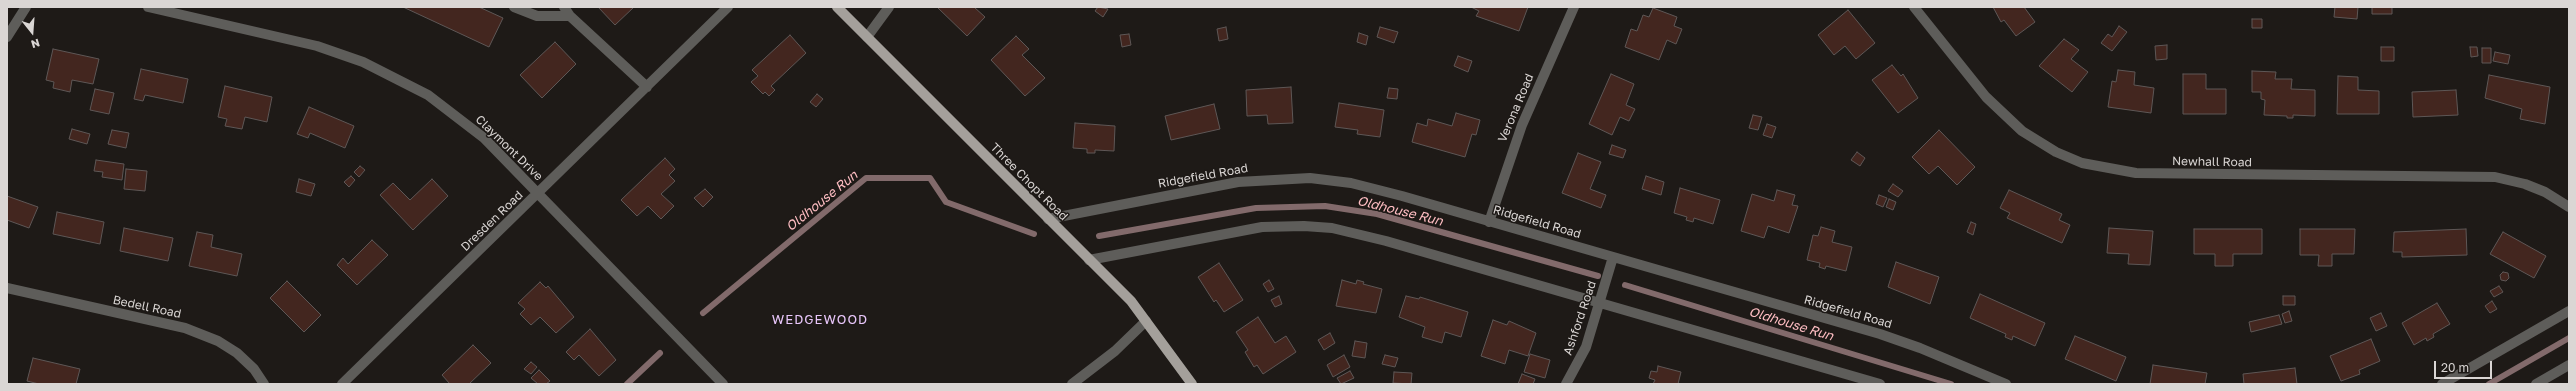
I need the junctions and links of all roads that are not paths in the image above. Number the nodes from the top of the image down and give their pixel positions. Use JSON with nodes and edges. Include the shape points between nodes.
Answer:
{"nodes":[{"id":1,"x":26,"y":7,"type":"edge"},
{"id":2,"x":148,"y":7,"type":"edge"},
{"id":3,"x":514,"y":7,"type":"edge"},
{"id":4,"x":564,"y":7,"type":"edge"},
{"id":5,"x":728,"y":7,"type":"edge"},
{"id":6,"x":837,"y":7,"type":"edge"},
{"id":7,"x":890,"y":7,"type":"edge"},
{"id":8,"x":1574,"y":7,"type":"edge"},
{"id":9,"x":1914,"y":7,"type":"edge"},
{"id":10,"x":570,"y":16,"type":"junction"},
{"id":11,"x":7,"y":37,"type":"edge"},
{"id":12,"x":867,"y":37,"type":"junction"},
{"id":13,"x":647,"y":87,"type":"junction"},
{"id":14,"x":538,"y":194,"type":"junction"},
{"id":15,"x":2569,"y":207,"type":"edge"},
{"id":16,"x":1048,"y":219,"type":"junction"},
{"id":17,"x":1489,"y":222,"type":"junction"},
{"id":18,"x":1613,"y":258,"type":"junction"},
{"id":19,"x":1089,"y":260,"type":"junction"},
{"id":20,"x":7,"y":288,"type":"edge"},
{"id":21,"x":1600,"y":302,"type":"junction"},
{"id":22,"x":2569,"y":311,"type":"edge"},
{"id":23,"x":1146,"y":321,"type":"junction"},
{"id":24,"x":2569,"y":365,"type":"edge"},
{"id":25,"x":264,"y":384,"type":"edge"},
{"id":26,"x":342,"y":384,"type":"edge"},
{"id":27,"x":723,"y":384,"type":"edge"},
{"id":28,"x":1072,"y":384,"type":"edge"},
{"id":29,"x":1192,"y":384,"type":"edge"},
{"id":30,"x":1566,"y":384,"type":"edge"},
{"id":31,"x":1880,"y":384,"type":"edge"},
{"id":32,"x":2006,"y":384,"type":"edge"},
{"id":33,"x":2442,"y":384,"type":"edge"},
{"id":34,"x":2536,"y":384,"type":"edge"}],
"edges":[{"from":1,"to":11,"type":"street"},
{"from":2,"to":14,"type":"street","name":"Claymont Drive","via":[[317,46],[363,62],[404,81],[428,95],[475,131]]},
{"from":3,"to":10,"type":"street","via":[[537,16]]},
{"from":4,"to":10,"type":"street"},
{"from":5,"to":13,"type":"street","name":"Dresden Road"},
{"from":6,"to":12,"type":"main road","name":"Three Chopt Road"},
{"from":7,"to":12,"type":"street"},
{"from":8,"to":17,"type":"street","name":"Verona Road","via":[[1522,125]]},
{"from":9,"to":15,"type":"street","name":"Newhall Road","via":[[1986,97],[2022,131],[2056,152],[2082,163],[2136,174],[2495,177],[2545,192]]},
{"from":10,"to":13,"type":"street"},
{"from":12,"to":16,"type":"main road","name":"Three Chopt Road"},
{"from":13,"to":14,"type":"street","name":"Dresden Road"},
{"from":14,"to":26,"type":"street","name":"Dresden Road"},
{"from":14,"to":27,"type":"street","name":"Claymont Drive"},
{"from":16,"to":17,"type":"street","name":"Ridgefield Road","via":[[1238,182],[1310,178],[1351,183]]},
{"from":16,"to":19,"type":"main road","name":"Three Chopt Road"},
{"from":17,"to":18,"type":"street","name":"Ridgefield Road"},
{"from":18,"to":21,"type":"street","name":"Ashford Road"},
{"from":18,"to":32,"type":"street","name":"Ridgefield Road","via":[[1880,334]]},
{"from":19,"to":21,"type":"street","via":[[1247,230],[1304,226],[1332,228]]},
{"from":19,"to":23,"type":"main road","name":"Three Chopt Road","via":[[1131,301]]},
{"from":20,"to":25,"type":"street","name":"Bedell Road","via":[[185,328],[218,341],[237,353],[254,369]]},
{"from":21,"to":30,"type":"street","name":"Ashford Road","via":[[1586,347]]},
{"from":21,"to":31,"type":"street"},
{"from":22,"to":33,"type":"street"},
{"from":23,"to":28,"type":"street","via":[[1115,351]]},
{"from":23,"to":29,"type":"main road","name":"Three Chopt Road"},
{"from":24,"to":34,"type":"street"}]}
